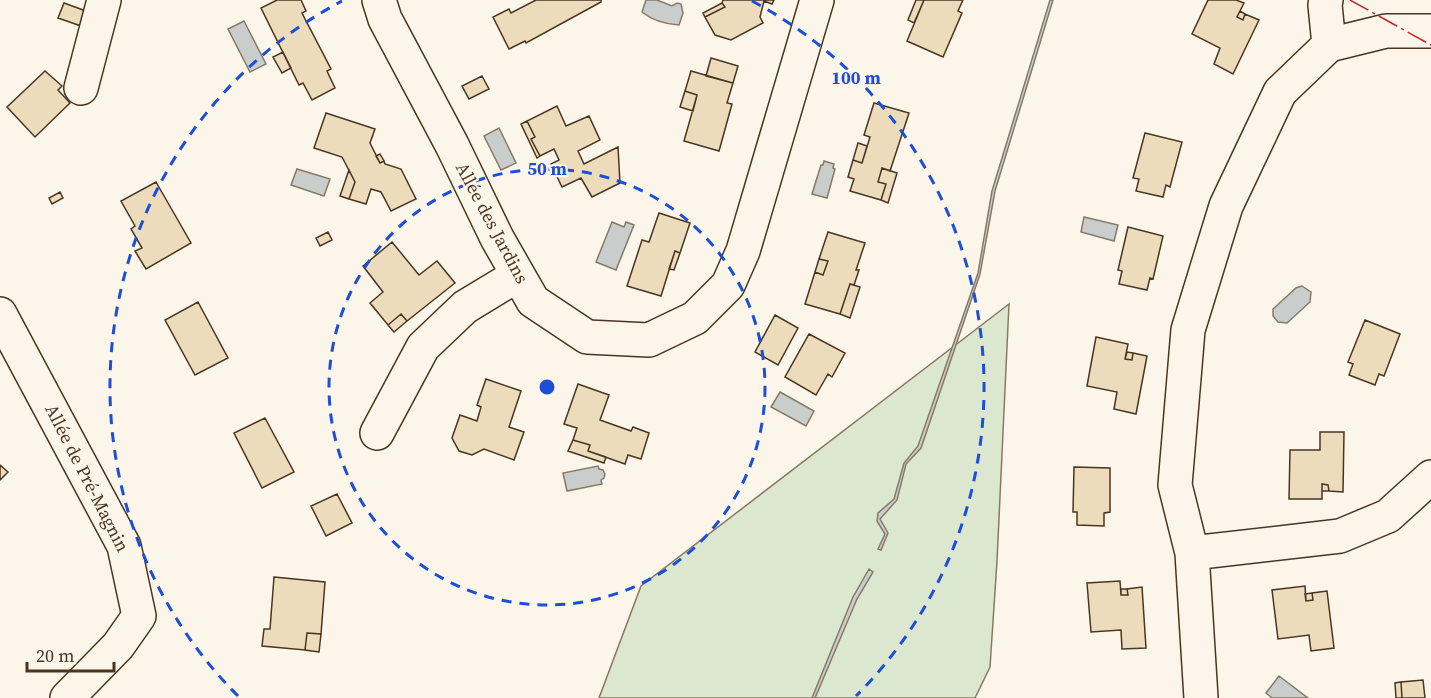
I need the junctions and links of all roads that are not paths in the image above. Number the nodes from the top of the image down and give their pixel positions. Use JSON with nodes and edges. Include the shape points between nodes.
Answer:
{"nodes":[{"id":1,"x":104,"y":0,"type":"edge"},
{"id":2,"x":380,"y":0,"type":"edge"},
{"id":3,"x":817,"y":0,"type":"edge"},
{"id":4,"x":1326,"y":0,"type":"edge"},
{"id":5,"x":1431,"y":31,"type":"edge"},
{"id":6,"x":1329,"y":45,"type":"junction"},
{"id":7,"x":81,"y":88,"type":"dead end"},
{"id":8,"x":518,"y":275,"type":"junction"},
{"id":9,"x":0,"y":314,"type":"edge"},
{"id":10,"x":377,"y":433,"type":"dead end"},
{"id":11,"x":1431,"y":477,"type":"edge"},
{"id":12,"x":1192,"y":553,"type":"junction"},
{"id":13,"x":67,"y":698,"type":"edge"},
{"id":14,"x":1201,"y":698,"type":"edge"}],
"edges":[{"from":1,"to":7,"type":"street"},
{"from":2,"to":8,"type":"street","name":"Allée des Jardins","via":[[385,19]]},
{"from":3,"to":8,"type":"street","name":"Allée des Jardins","via":[[743,250],[729,285],[695,318],[649,340],[587,337],[533,301]]},
{"from":4,"to":6,"type":"street"},
{"from":5,"to":6,"type":"street","via":[[1386,31]]},
{"from":6,"to":12,"type":"street","via":[[1280,92],[1226,206],[1188,330],[1175,485]]},
{"from":8,"to":10,"type":"street","via":[[465,307],[423,347]]},
{"from":9,"to":13,"type":"street","name":"Allée de Pré-Magnin","via":[[124,546],[139,616],[118,646]]},
{"from":11,"to":12,"type":"street","via":[[1388,516],[1340,536]]},
{"from":12,"to":14,"type":"street"}]}
